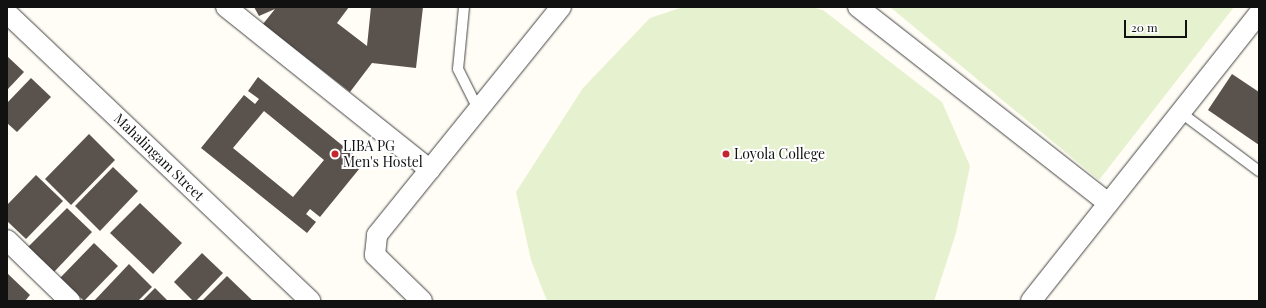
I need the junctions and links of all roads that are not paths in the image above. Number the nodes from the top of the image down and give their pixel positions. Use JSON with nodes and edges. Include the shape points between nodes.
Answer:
{"nodes":[{"id":1,"x":226,"y":7,"type":"edge"},
{"id":2,"x":464,"y":7,"type":"edge"},
{"id":3,"x":561,"y":7,"type":"edge"},
{"id":4,"x":858,"y":7,"type":"edge"},
{"id":5,"x":7,"y":13,"type":"edge"},
{"id":6,"x":1259,"y":13,"type":"edge"},
{"id":7,"x":478,"y":110,"type":"junction"},
{"id":8,"x":1180,"y":112,"type":"junction"},
{"id":9,"x":430,"y":170,"type":"junction"},
{"id":10,"x":1259,"y":171,"type":"edge"},
{"id":11,"x":1108,"y":203,"type":"junction"},
{"id":12,"x":7,"y":240,"type":"edge"},
{"id":13,"x":305,"y":299,"type":"edge"},
{"id":14,"x":70,"y":301,"type":"edge"},
{"id":15,"x":422,"y":301,"type":"edge"},
{"id":16,"x":1032,"y":301,"type":"edge"}],
"edges":[{"from":1,"to":9,"type":"street"},
{"from":2,"to":7,"type":"lane","via":[[458,69]]},
{"from":3,"to":7,"type":"street"},
{"from":4,"to":11,"type":"street"},
{"from":5,"to":13,"type":"street","name":"Mahalingam Street"},
{"from":6,"to":8,"type":"street"},
{"from":7,"to":9,"type":"street"},
{"from":8,"to":10,"type":"lane"},
{"from":8,"to":11,"type":"street"},
{"from":9,"to":15,"type":"street","via":[[377,235],[375,255]]},
{"from":11,"to":16,"type":"street"},
{"from":12,"to":14,"type":"street"}]}
